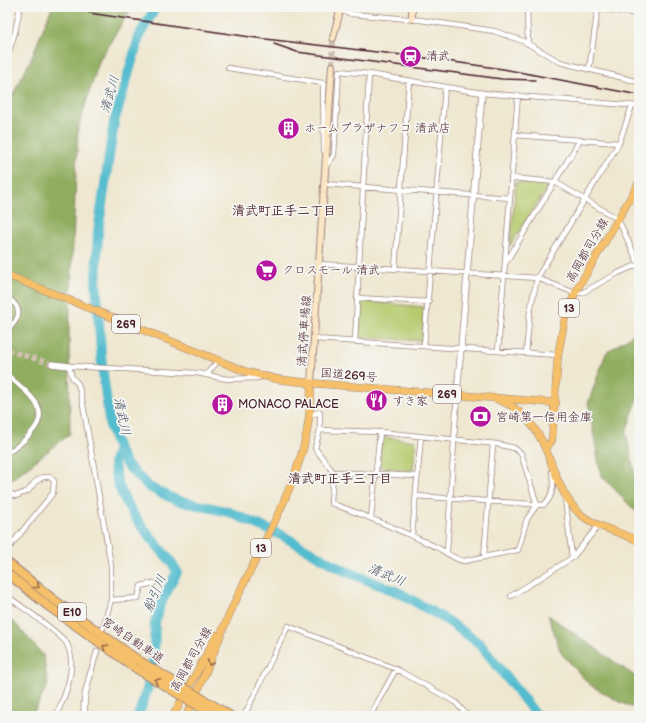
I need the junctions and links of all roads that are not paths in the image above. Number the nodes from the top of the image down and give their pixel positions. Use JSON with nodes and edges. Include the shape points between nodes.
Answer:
{"nodes":[{"id":1,"x":20,"y":7,"type":"edge"},
{"id":2,"x":412,"y":7,"type":"edge"},
{"id":3,"x":527,"y":7,"type":"edge"},
{"id":4,"x":588,"y":7,"type":"edge"},
{"id":5,"x":598,"y":8,"type":"edge"},
{"id":6,"x":340,"y":9,"type":"edge"},
{"id":7,"x":639,"y":14,"type":"edge"},
{"id":8,"x":412,"y":19,"type":"junction"},
{"id":9,"x":333,"y":38,"type":"tunnel mouth"},
{"id":10,"x":528,"y":44,"type":"junction"},
{"id":11,"x":7,"y":58,"type":"edge"},
{"id":12,"x":332,"y":66,"type":"tunnel mouth"},
{"id":13,"x":228,"y":68,"type":"dead end"},
{"id":14,"x":589,"y":70,"type":"junction"},
{"id":15,"x":369,"y":74,"type":"junction"},
{"id":16,"x":409,"y":80,"type":"junction"},
{"id":17,"x":639,"y":82,"type":"edge"},
{"id":18,"x":445,"y":87,"type":"junction"},
{"id":19,"x":482,"y":93,"type":"junction"},
{"id":20,"x":518,"y":95,"type":"junction"},
{"id":21,"x":632,"y":106,"type":"junction"},
{"id":22,"x":639,"y":106,"type":"edge"},
{"id":23,"x":515,"y":135,"type":"junction"},
{"id":24,"x":580,"y":140,"type":"junction"},
{"id":25,"x":619,"y":144,"type":"junction"},
{"id":26,"x":327,"y":165,"type":"junction"},
{"id":27,"x":511,"y":178,"type":"junction"},
{"id":28,"x":555,"y":182,"type":"junction"},
{"id":29,"x":639,"y":183,"type":"edge"},
{"id":30,"x":325,"y":184,"type":"junction"},
{"id":31,"x":363,"y":187,"type":"junction"},
{"id":32,"x":400,"y":190,"type":"junction"},
{"id":33,"x":438,"y":192,"type":"junction"},
{"id":34,"x":474,"y":195,"type":"junction"},
{"id":35,"x":510,"y":198,"type":"junction"},
{"id":36,"x":584,"y":199,"type":"junction"},
{"id":37,"x":618,"y":219,"type":"junction"},
{"id":38,"x":319,"y":264,"type":"junction"},
{"id":39,"x":505,"y":265,"type":"junction"},
{"id":40,"x":639,"y":265,"type":"edge"},
{"id":41,"x":359,"y":266,"type":"junction"},
{"id":42,"x":395,"y":269,"type":"junction"},
{"id":43,"x":432,"y":271,"type":"junction"},
{"id":44,"x":467,"y":273,"type":"junction"},
{"id":45,"x":7,"y":275,"type":"edge"},
{"id":46,"x":504,"y":275,"type":"junction"},
{"id":47,"x":537,"y":278,"type":"junction"},
{"id":48,"x":575,"y":293,"type":"junction"},
{"id":49,"x":7,"y":297,"type":"edge"},
{"id":50,"x":357,"y":298,"type":"junction"},
{"id":51,"x":429,"y":302,"type":"junction"},
{"id":52,"x":7,"y":331,"type":"edge"},
{"id":53,"x":315,"y":339,"type":"junction"},
{"id":54,"x":355,"y":342,"type":"junction"},
{"id":55,"x":424,"y":346,"type":"junction"},
{"id":56,"x":461,"y":348,"type":"junction"},
{"id":57,"x":498,"y":351,"type":"junction"},
{"id":58,"x":526,"y":353,"type":"junction"},
{"id":59,"x":558,"y":355,"type":"junction"},
{"id":60,"x":217,"y":362,"type":"junction"},
{"id":61,"x":52,"y":364,"type":"tunnel mouth"},
{"id":62,"x":68,"y":366,"type":"junction"},
{"id":63,"x":7,"y":374,"type":"edge"},
{"id":64,"x":206,"y":375,"type":"junction"},
{"id":65,"x":276,"y":379,"type":"junction"},
{"id":66,"x":312,"y":383,"type":"junction"},
{"id":67,"x":457,"y":395,"type":"junction"},
{"id":68,"x":494,"y":398,"type":"junction"},
{"id":69,"x":556,"y":403,"type":"junction"},
{"id":70,"x":310,"y":415,"type":"junction"},
{"id":71,"x":320,"y":430,"type":"junction"},
{"id":72,"x":380,"y":432,"type":"junction"},
{"id":73,"x":421,"y":436,"type":"junction"},
{"id":74,"x":454,"y":440,"type":"junction"},
{"id":75,"x":493,"y":444,"type":"junction"},
{"id":76,"x":546,"y":448,"type":"junction"},
{"id":77,"x":7,"y":453,"type":"edge"},
{"id":78,"x":333,"y":472,"type":"junction"},
{"id":79,"x":376,"y":474,"type":"junction"},
{"id":80,"x":417,"y":476,"type":"junction"},
{"id":81,"x":7,"y":492,"type":"edge"},
{"id":82,"x":564,"y":493,"type":"junction"},
{"id":83,"x":416,"y":496,"type":"junction"},
{"id":84,"x":450,"y":499,"type":"junction"},
{"id":85,"x":489,"y":502,"type":"junction"},
{"id":86,"x":537,"y":505,"type":"junction"},
{"id":87,"x":371,"y":518,"type":"junction"},
{"id":88,"x":599,"y":525,"type":"junction"},
{"id":89,"x":412,"y":536,"type":"junction"},
{"id":90,"x":639,"y":540,"type":"edge"},
{"id":91,"x":7,"y":550,"type":"edge"},
{"id":92,"x":447,"y":552,"type":"junction"},
{"id":93,"x":484,"y":557,"type":"junction"},
{"id":94,"x":572,"y":558,"type":"junction"},
{"id":95,"x":7,"y":562,"type":"edge"},
{"id":96,"x":7,"y":573,"type":"edge"},
{"id":97,"x":154,"y":583,"type":"dead end"},
{"id":98,"x":7,"y":596,"type":"edge"},
{"id":99,"x":511,"y":596,"type":"dead end"},
{"id":100,"x":111,"y":600,"type":"junction"},
{"id":101,"x":230,"y":614,"type":"junction"},
{"id":102,"x":103,"y":628,"type":"dead end"},
{"id":103,"x":97,"y":651,"type":"dead end"},
{"id":104,"x":396,"y":668,"type":"junction"},
{"id":105,"x":91,"y":672,"type":"joint"},
{"id":106,"x":56,"y":716,"type":"edge"},
{"id":107,"x":85,"y":716,"type":"edge"},
{"id":108,"x":173,"y":716,"type":"edge"},
{"id":109,"x":186,"y":716,"type":"edge"},
{"id":110,"x":214,"y":716,"type":"edge"},
{"id":111,"x":231,"y":716,"type":"edge"},
{"id":112,"x":244,"y":716,"type":"edge"},
{"id":113,"x":370,"y":716,"type":"edge"},
{"id":114,"x":468,"y":716,"type":"edge"}],
"edges":[{"from":1,"to":11,"type":"street"},
{"from":2,"to":8,"type":"main road"},
{"from":3,"to":10,"type":"street"},
{"from":4,"to":5,"type":"street"},
{"from":5,"to":7,"type":"street"},
{"from":5,"to":14,"type":"street"},
{"from":6,"to":8,"type":"street","via":[[352,14]]},
{"from":6,"to":9,"type":"main road"},
{"from":8,"to":10,"type":"street","via":[[494,31]]},
{"from":10,"to":14,"type":"street","via":[[560,62]]},
{"from":12,"to":26,"type":"main road","name":"清武停車場線"},
{"from":13,"to":26,"type":"street","via":[[323,83],[324,151]]},
{"from":14,"to":17,"type":"street"},
{"from":15,"to":16,"type":"street"},
{"from":15,"to":26,"type":"street","via":[[339,71],[334,155]]},
{"from":15,"to":31,"type":"street"},
{"from":16,"to":18,"type":"street"},
{"from":16,"to":32,"type":"street"},
{"from":18,"to":19,"type":"street"},
{"from":18,"to":33,"type":"street"},
{"from":19,"to":20,"type":"street"},
{"from":19,"to":34,"type":"street"},
{"from":20,"to":21,"type":"street"},
{"from":20,"to":23,"type":"street"},
{"from":21,"to":22,"type":"street"},
{"from":21,"to":25,"type":"street"},
{"from":23,"to":24,"type":"street"},
{"from":23,"to":27,"type":"street"},
{"from":24,"to":25,"type":"street"},
{"from":24,"to":28,"type":"street"},
{"from":25,"to":36,"type":"street"},
{"from":26,"to":30,"type":"main road","name":"清武停車場線"},
{"from":27,"to":28,"type":"street"},
{"from":27,"to":35,"type":"street"},
{"from":28,"to":36,"type":"street"},
{"from":28,"to":39,"type":"street"},
{"from":29,"to":37,"type":"main road","name":"高岡都司分線","number":"13"},
{"from":30,"to":31,"type":"street"},
{"from":30,"to":38,"type":"main road","name":"清武停車場線"},
{"from":31,"to":32,"type":"street"},
{"from":31,"to":41,"type":"street"},
{"from":32,"to":33,"type":"street"},
{"from":32,"to":42,"type":"street"},
{"from":33,"to":34,"type":"street"},
{"from":33,"to":43,"type":"street"},
{"from":34,"to":35,"type":"street"},
{"from":34,"to":44,"type":"street"},
{"from":35,"to":39,"type":"street"},
{"from":36,"to":37,"type":"street"},
{"from":36,"to":47,"type":"street"},
{"from":37,"to":40,"type":"street"},
{"from":37,"to":48,"type":"main road","name":"高岡都司分線","number":"13"},
{"from":38,"to":41,"type":"street"},
{"from":38,"to":53,"type":"main road","name":"清武停車場線"},
{"from":39,"to":46,"type":"street"},
{"from":40,"to":48,"type":"street","via":[[618,273],[582,293]]},
{"from":41,"to":42,"type":"street"},
{"from":41,"to":50,"type":"street"},
{"from":42,"to":43,"type":"street"},
{"from":43,"to":44,"type":"street"},
{"from":43,"to":51,"type":"street"},
{"from":44,"to":46,"type":"street"},
{"from":44,"to":56,"type":"street"},
{"from":45,"to":60,"type":"main road","name":"国道269号","number":"269"},
{"from":46,"to":47,"type":"street"},
{"from":46,"to":57,"type":"street"},
{"from":47,"to":48,"type":"street"},
{"from":47,"to":58,"type":"street","via":[[530,310]]},
{"from":48,"to":59,"type":"main road","name":"高岡都司分線","number":"13","via":[[565,318]]},
{"from":49,"to":52,"type":"street","via":[[16,305],[18,315]]},
{"from":50,"to":51,"type":"street"},
{"from":50,"to":54,"type":"street"},
{"from":51,"to":55,"type":"street"},
{"from":53,"to":54,"type":"street"},
{"from":53,"to":66,"type":"main road","name":"清武停車場線"},
{"from":54,"to":55,"type":"street"},
{"from":55,"to":56,"type":"street"},
{"from":56,"to":57,"type":"street"},
{"from":56,"to":67,"type":"street"},
{"from":57,"to":58,"type":"street"},
{"from":58,"to":59,"type":"street"},
{"from":59,"to":69,"type":"main road","name":"高岡都司分線","number":"13"},
{"from":60,"to":64,"type":"street"},
{"from":60,"to":65,"type":"main road","name":"国道269号","number":"269"},
{"from":61,"to":62,"type":"street"},
{"from":62,"to":64,"type":"street"},
{"from":62,"to":100,"type":"street","via":[[78,384],[90,443],[111,564]]},
{"from":63,"to":77,"type":"street","via":[[32,398],[41,415],[33,431]]},
{"from":64,"to":65,"type":"street","via":[[227,379]]},
{"from":65,"to":66,"type":"main road","name":"国道269号","number":"269"},
{"from":66,"to":67,"type":"main road","name":"国道269号","number":"269"},
{"from":66,"to":70,"type":"main road","name":"高岡都司分線","number":"13"},
{"from":67,"to":68,"type":"main road","name":"国道269号","number":"269"},
{"from":67,"to":74,"type":"street"},
{"from":68,"to":69,"type":"main road"},
{"from":68,"to":76,"type":"main road","name":"国道269号","number":"269","via":[[513,406],[535,427]]},
{"from":69,"to":76,"type":"main road","name":"高岡都司分線","number":"13","via":[[552,440]]},
{"from":70,"to":71,"type":"street","via":[[320,412]]},
{"from":70,"to":101,"type":"main road","name":"高岡都司分線","number":"13","via":[[303,450],[286,494]]},
{"from":71,"to":72,"type":"street"},
{"from":71,"to":78,"type":"street","via":[[314,448]]},
{"from":72,"to":73,"type":"street"},
{"from":72,"to":79,"type":"street"},
{"from":73,"to":74,"type":"street"},
{"from":73,"to":80,"type":"street"},
{"from":74,"to":75,"type":"street"},
{"from":74,"to":84,"type":"street"},
{"from":75,"to":85,"type":"street"},
{"from":75,"to":86,"type":"street","via":[[514,448],[521,454]]},
{"from":76,"to":82,"type":"main road","name":"国道269号","number":"269"},
{"from":76,"to":86,"type":"street","via":[[555,485],[548,501],[544,505]]},
{"from":78,"to":79,"type":"street"},
{"from":78,"to":87,"type":"street","via":[[331,502]]},
{"from":79,"to":80,"type":"street"},
{"from":79,"to":87,"type":"street"},
{"from":80,"to":83,"type":"street"},
{"from":81,"to":91,"type":"street","via":[[16,496],[23,494],[43,477],[50,477],[54,481],[53,493]]},
{"from":82,"to":88,"type":"main road","name":"国道269号","number":"269","via":[[580,513]]},
{"from":82,"to":94,"type":"street"},
{"from":83,"to":84,"type":"street"},
{"from":83,"to":89,"type":"street"},
{"from":84,"to":85,"type":"street"},
{"from":84,"to":92,"type":"street"},
{"from":85,"to":86,"type":"street"},
{"from":85,"to":93,"type":"street"},
{"from":86,"to":93,"type":"street","via":[[527,519],[518,550]]},
{"from":87,"to":89,"type":"street"},
{"from":88,"to":90,"type":"main road","name":"国道269号","number":"269"},
{"from":88,"to":94,"type":"street"},
{"from":89,"to":92,"type":"street"},
{"from":92,"to":93,"type":"street","via":[[464,561]]},
{"from":94,"to":99,"type":"street"},
{"from":95,"to":111,"type":"highway","name":"宮崎自動車道","number":"E10","one_way":true,"bridge":true,"via":[[138,660]]},
{"from":110,"to":96,"type":"highway","name":"宮崎自動車道","number":"E10","one_way":true,"bridge":true,"via":[[137,669],[48,606]]},
{"from":97,"to":100,"type":"street","via":[[141,586],[138,598]]},
{"from":98,"to":106,"type":"street","via":[[60,636],[68,645],[70,674]]},
{"from":100,"to":102,"type":"street"},
{"from":101,"to":108,"type":"main road","name":"高岡都司分線","number":"13"},
{"from":101,"to":109,"type":"main road","name":"高岡都司分線","number":"13","one_way":true},
{"from":103,"to":105,"type":"street"},
{"from":104,"to":112,"type":"street","via":[[288,626]]},
{"from":104,"to":113,"type":"street"},
{"from":104,"to":114,"type":"street","via":[[455,702]]},
{"from":105,"to":107,"type":"street","via":[[86,690]]}]}
